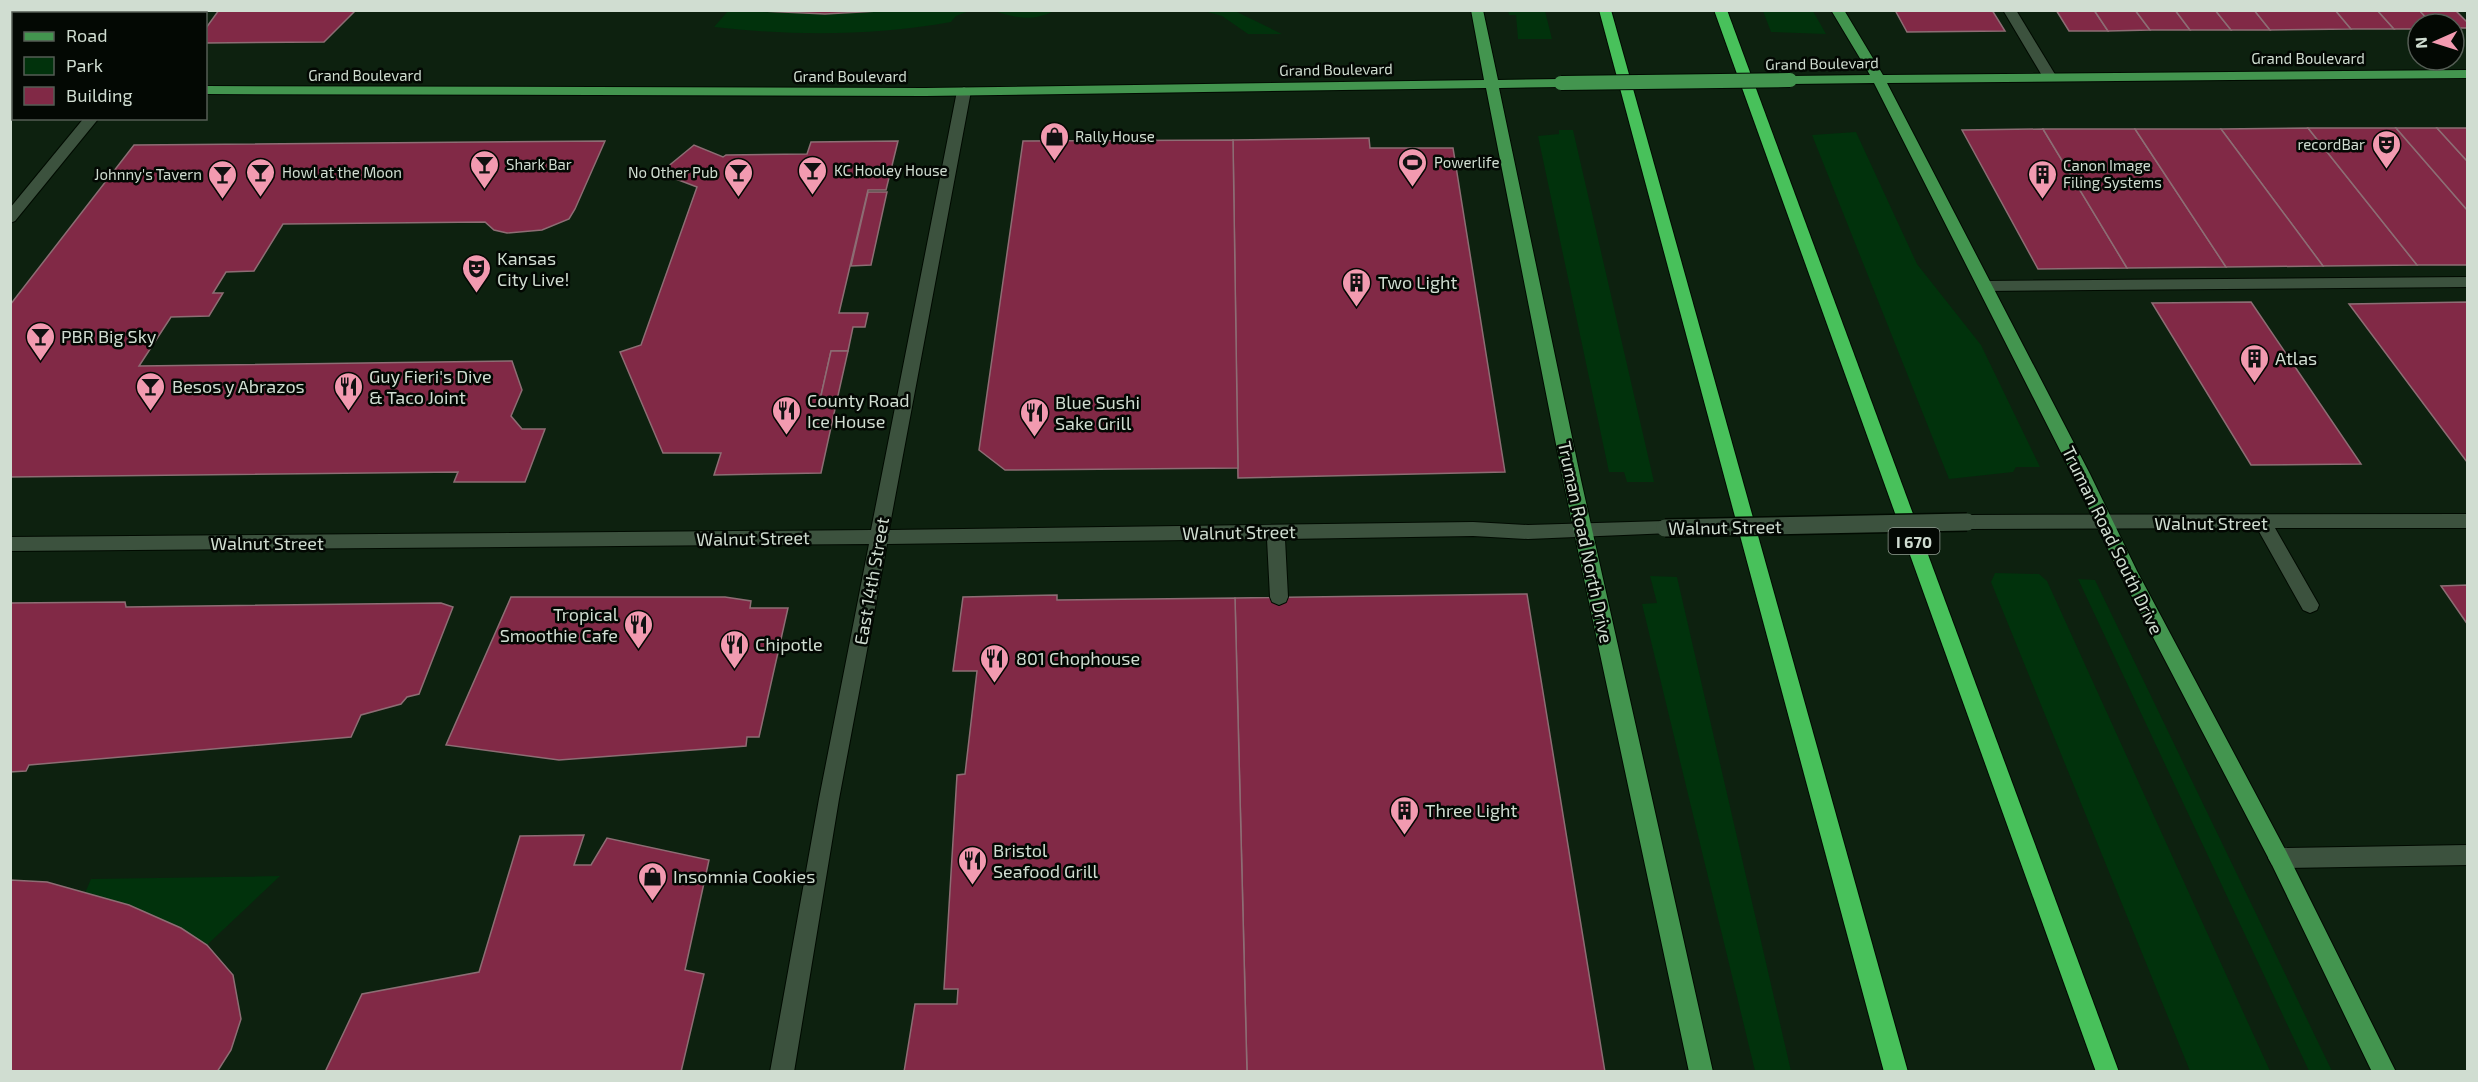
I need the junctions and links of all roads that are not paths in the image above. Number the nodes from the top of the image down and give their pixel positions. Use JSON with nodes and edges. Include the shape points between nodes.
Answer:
{"nodes":[{"id":1,"x":1477,"y":10,"type":"edge"},
{"id":2,"x":1605,"y":10,"type":"edge"},
{"id":3,"x":1720,"y":10,"type":"edge"},
{"id":4,"x":1837,"y":10,"type":"edge"},
{"id":5,"x":2009,"y":10,"type":"edge"},
{"id":6,"x":2468,"y":74,"type":"edge"},
{"id":7,"x":2049,"y":76,"type":"junction"},
{"id":8,"x":1878,"y":79,"type":"junction"},
{"id":9,"x":1491,"y":83,"type":"junction"},
{"id":10,"x":207,"y":90,"type":"edge"},
{"id":11,"x":964,"y":92,"type":"junction"},
{"id":12,"x":90,"y":120,"type":"edge"},
{"id":13,"x":10,"y":218,"type":"edge"},
{"id":14,"x":2468,"y":282,"type":"edge"},
{"id":15,"x":1985,"y":286,"type":"junction"},
{"id":16,"x":2468,"y":521,"type":"edge"},
{"id":17,"x":2103,"y":522,"type":"junction"},
{"id":18,"x":2262,"y":524,"type":"junction"},
{"id":19,"x":1584,"y":531,"type":"junction"},
{"id":20,"x":1276,"y":532,"type":"junction"},
{"id":21,"x":879,"y":537,"type":"junction"},
{"id":22,"x":10,"y":543,"type":"edge"},
{"id":23,"x":1279,"y":597,"type":"dead end"},
{"id":24,"x":2310,"y":605,"type":"dead end"},
{"id":25,"x":2468,"y":855,"type":"edge"},
{"id":26,"x":2279,"y":858,"type":"junction"},
{"id":27,"x":782,"y":1071,"type":"edge"},
{"id":28,"x":1701,"y":1071,"type":"edge"},
{"id":29,"x":1896,"y":1071,"type":"edge"},
{"id":30,"x":2108,"y":1071,"type":"edge"},
{"id":31,"x":2385,"y":1071,"type":"edge"}],
"edges":[{"from":1,"to":9,"type":"main road","name":"Truman Road North Drive"},
{"from":2,"to":29,"type":"highway"},
{"from":3,"to":30,"type":"highway","number":"I 670"},
{"from":4,"to":8,"type":"main road","name":"Truman Road South Drive"},
{"from":5,"to":7,"type":"street"},
{"from":6,"to":7,"type":"main road","name":"Grand Boulevard"},
{"from":7,"to":8,"type":"main road","name":"Grand Boulevard"},
{"from":8,"to":9,"type":"main road","name":"Grand Boulevard","bridge":true},
{"from":8,"to":15,"type":"main road","name":"Truman Road South Drive"},
{"from":9,"to":11,"type":"main road","name":"Grand Boulevard"},
{"from":9,"to":19,"type":"main road","name":"Truman Road North Drive"},
{"from":10,"to":11,"type":"main road","name":"Grand Boulevard"},
{"from":11,"to":21,"type":"street","name":"East 14th Street"},
{"from":12,"to":13,"type":"street"},
{"from":14,"to":15,"type":"street"},
{"from":15,"to":17,"type":"main road","name":"Truman Road South Drive"},
{"from":16,"to":18,"type":"street","name":"Walnut Street"},
{"from":17,"to":18,"type":"street","name":"Walnut Street"},
{"from":17,"to":19,"type":"street","name":"Walnut Street","bridge":true},
{"from":17,"to":26,"type":"main road","name":"Truman Road South Drive"},
{"from":18,"to":24,"type":"street"},
{"from":19,"to":20,"type":"street","name":"Walnut Street"},
{"from":19,"to":28,"type":"main road","name":"Truman Road North Drive"},
{"from":20,"to":21,"type":"street","name":"Walnut Street"},
{"from":20,"to":23,"type":"street"},
{"from":21,"to":22,"type":"street","name":"Walnut Street"},
{"from":21,"to":27,"type":"street","name":"East 14th Street"},
{"from":25,"to":26,"type":"street"},
{"from":26,"to":31,"type":"main road","name":"Truman Road South Drive"}]}
